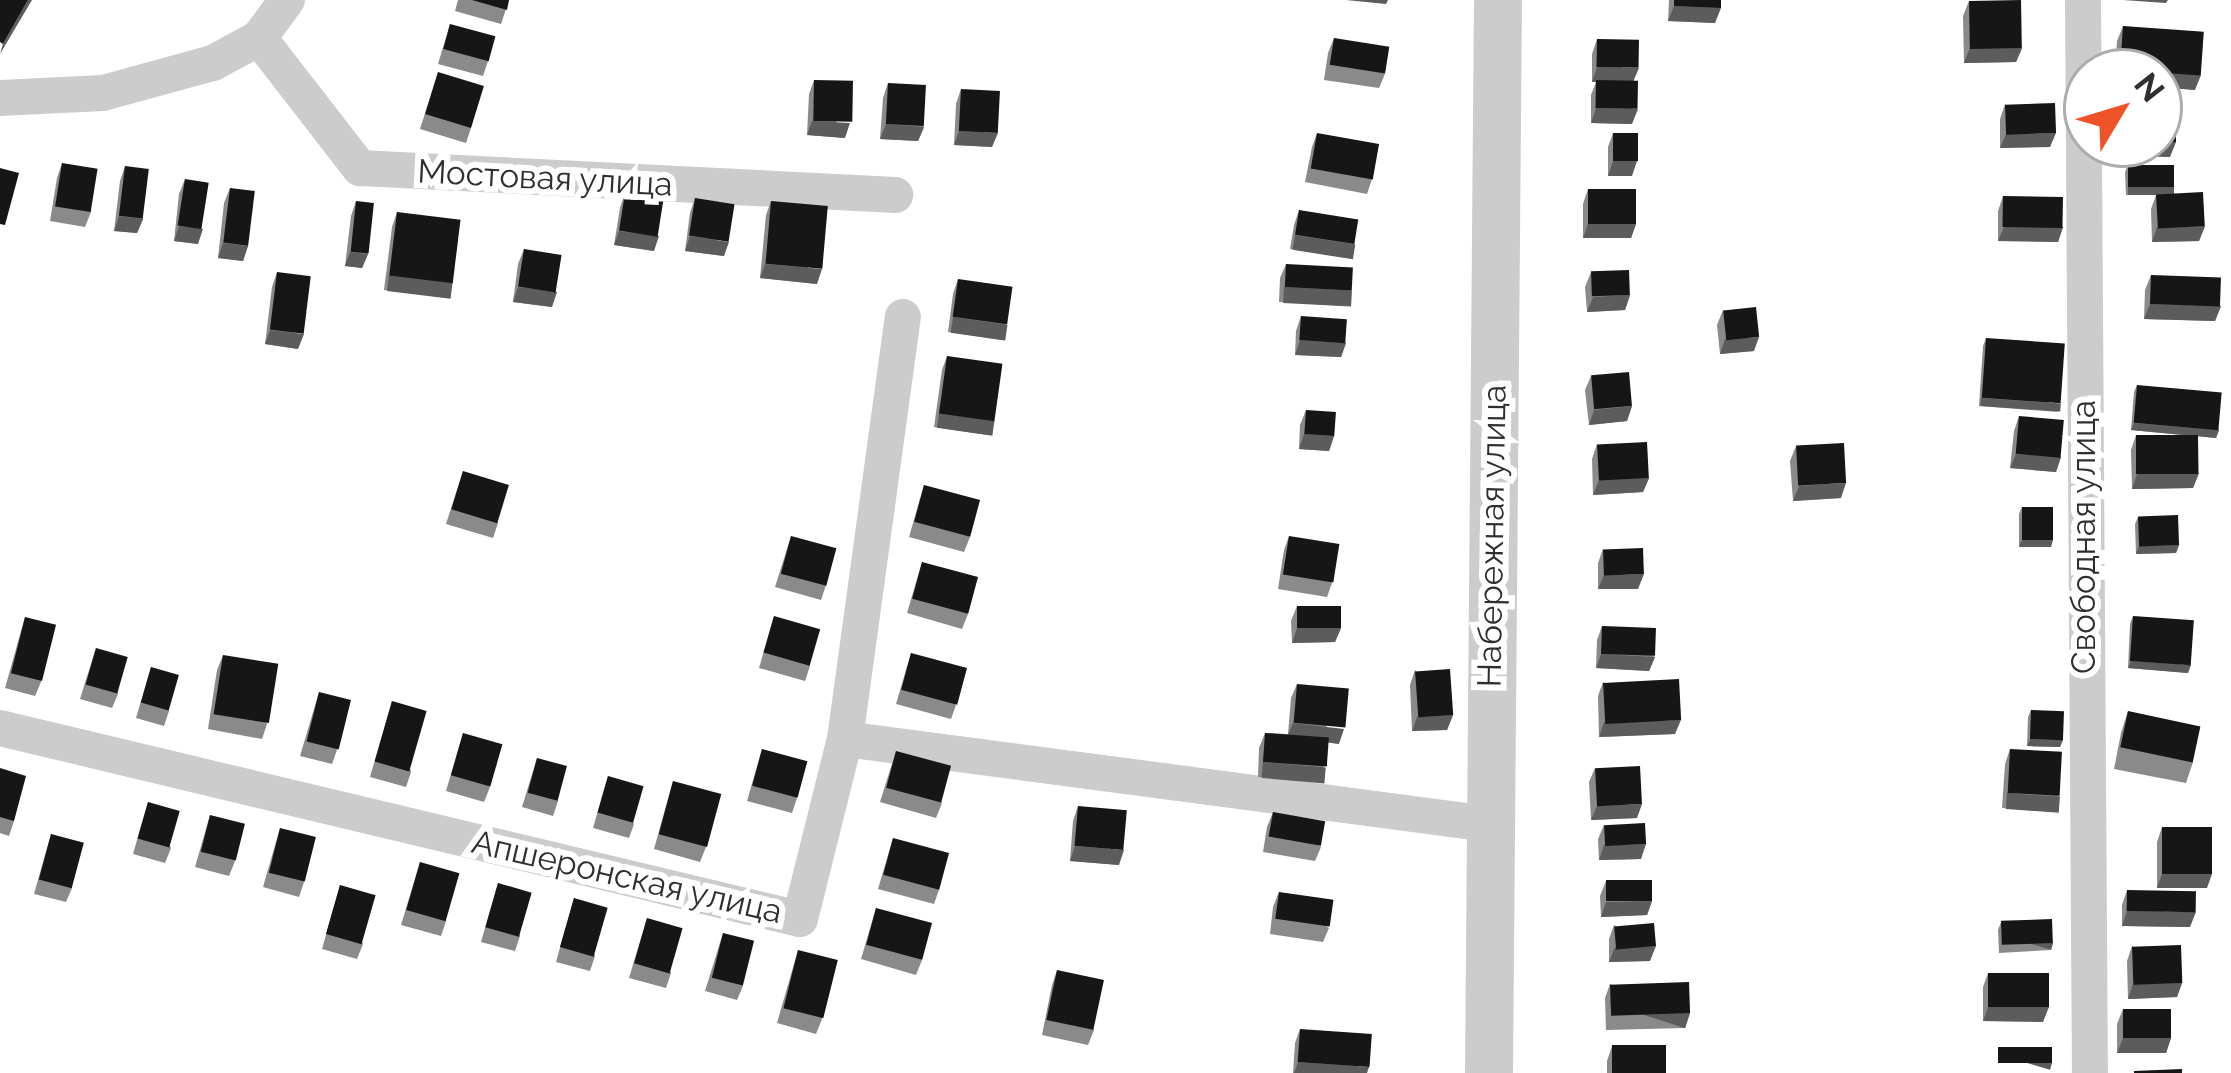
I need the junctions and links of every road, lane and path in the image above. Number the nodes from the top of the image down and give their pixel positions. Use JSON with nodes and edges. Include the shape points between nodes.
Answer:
{"nodes":[{"id":1,"x":286,"y":0,"type":"edge"},
{"id":2,"x":1498,"y":0,"type":"edge"},
{"id":3,"x":2083,"y":0,"type":"edge"},
{"id":4,"x":259,"y":38,"type":"junction"},
{"id":5,"x":0,"y":98,"type":"edge"},
{"id":6,"x":895,"y":195,"type":"dead end"},
{"id":7,"x":903,"y":317,"type":"dead end"},
{"id":8,"x":0,"y":728,"type":"edge"},
{"id":9,"x":845,"y":739,"type":"junction"},
{"id":10,"x":1489,"y":824,"type":"junction"},
{"id":11,"x":1489,"y":1073,"type":"edge"},
{"id":12,"x":2090,"y":1073,"type":"edge"}],
"edges":[{"from":1,"to":4,"type":"street"},
{"from":2,"to":10,"type":"street","name":"Набережная улица"},
{"from":3,"to":12,"type":"street","name":"Свободная улица"},
{"from":4,"to":5,"type":"street","via":[[213,63],[103,93]]},
{"from":4,"to":6,"type":"street","name":"Мостовая улица","via":[[360,169]]},
{"from":7,"to":9,"type":"street","name":"Апшеронская улица"},
{"from":8,"to":9,"type":"street","name":"Апшеронская улица","via":[[800,919]]},
{"from":9,"to":10,"type":"street"},
{"from":10,"to":11,"type":"street","name":"Набережная улица"}]}
